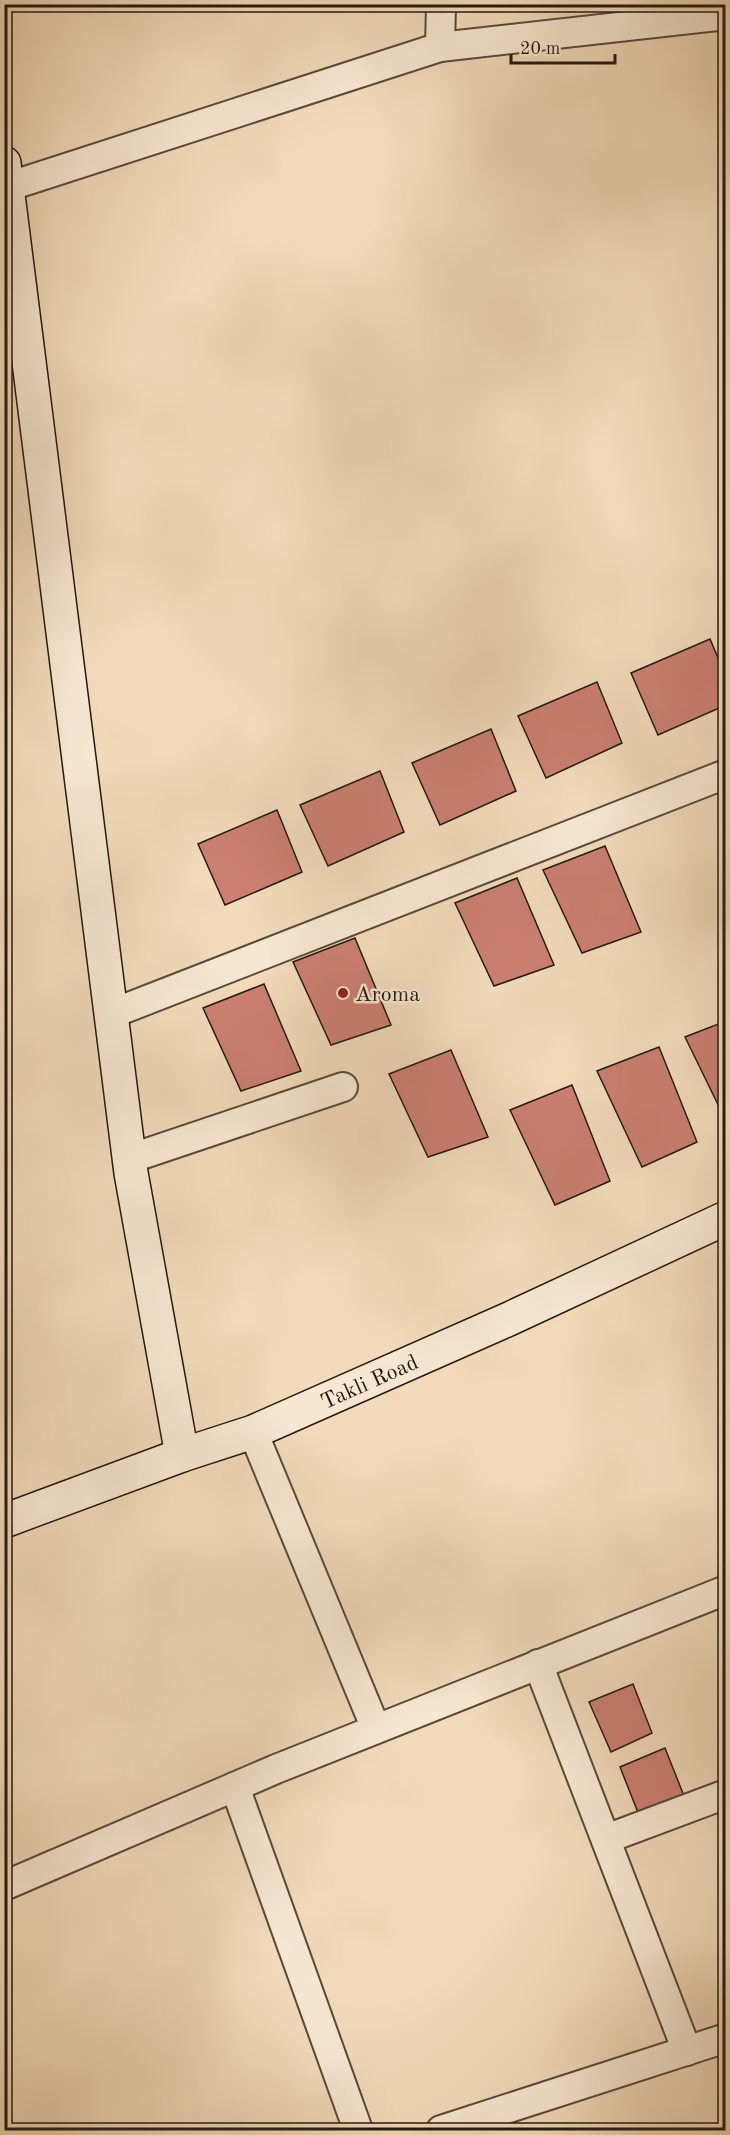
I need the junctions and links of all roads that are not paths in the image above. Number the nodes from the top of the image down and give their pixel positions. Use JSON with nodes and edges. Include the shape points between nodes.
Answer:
{"nodes":[{"id":1,"x":441,"y":4,"type":"edge"},
{"id":2,"x":722,"y":12,"type":"edge"},
{"id":3,"x":440,"y":47,"type":"junction"},
{"id":4,"x":6,"y":175,"type":"edge"},
{"id":5,"x":726,"y":774,"type":"edge"},
{"id":6,"x":111,"y":1014,"type":"junction"},
{"id":7,"x":343,"y":1087,"type":"dead end"},
{"id":8,"x":129,"y":1159,"type":"junction"},
{"id":9,"x":726,"y":1218,"type":"edge"},
{"id":10,"x":253,"y":1432,"type":"junction"},
{"id":11,"x":182,"y":1455,"type":"junction"},
{"id":12,"x":4,"y":1521,"type":"edge"},
{"id":13,"x":726,"y":1590,"type":"edge"},
{"id":14,"x":538,"y":1664,"type":"junction"},
{"id":15,"x":376,"y":1729,"type":"junction"},
{"id":16,"x":235,"y":1787,"type":"junction"},
{"id":17,"x":726,"y":1794,"type":"edge"},
{"id":18,"x":606,"y":1839,"type":"junction"},
{"id":19,"x":4,"y":1886,"type":"edge"},
{"id":20,"x":726,"y":2038,"type":"edge"},
{"id":21,"x":687,"y":2051,"type":"junction"},
{"id":22,"x":358,"y":2130,"type":"edge"},
{"id":23,"x":441,"y":2130,"type":"edge"}],
"edges":[{"from":1,"to":3,"type":"street"},
{"from":2,"to":3,"type":"street"},
{"from":3,"to":4,"type":"street"},
{"from":4,"to":6,"type":"main road"},
{"from":5,"to":6,"type":"street"},
{"from":6,"to":8,"type":"main road"},
{"from":7,"to":8,"type":"street"},
{"from":8,"to":11,"type":"main road"},
{"from":9,"to":10,"type":"main road","name":"Takli Road"},
{"from":10,"to":11,"type":"main road","name":"Takli Road"},
{"from":10,"to":15,"type":"street"},
{"from":11,"to":12,"type":"main road","name":"Takli Road"},
{"from":13,"to":14,"type":"street"},
{"from":14,"to":15,"type":"street"},
{"from":14,"to":18,"type":"street"},
{"from":15,"to":16,"type":"street"},
{"from":16,"to":19,"type":"street"},
{"from":16,"to":22,"type":"street"},
{"from":17,"to":18,"type":"street"},
{"from":18,"to":21,"type":"street"},
{"from":20,"to":21,"type":"street"},
{"from":21,"to":23,"type":"street"}]}
